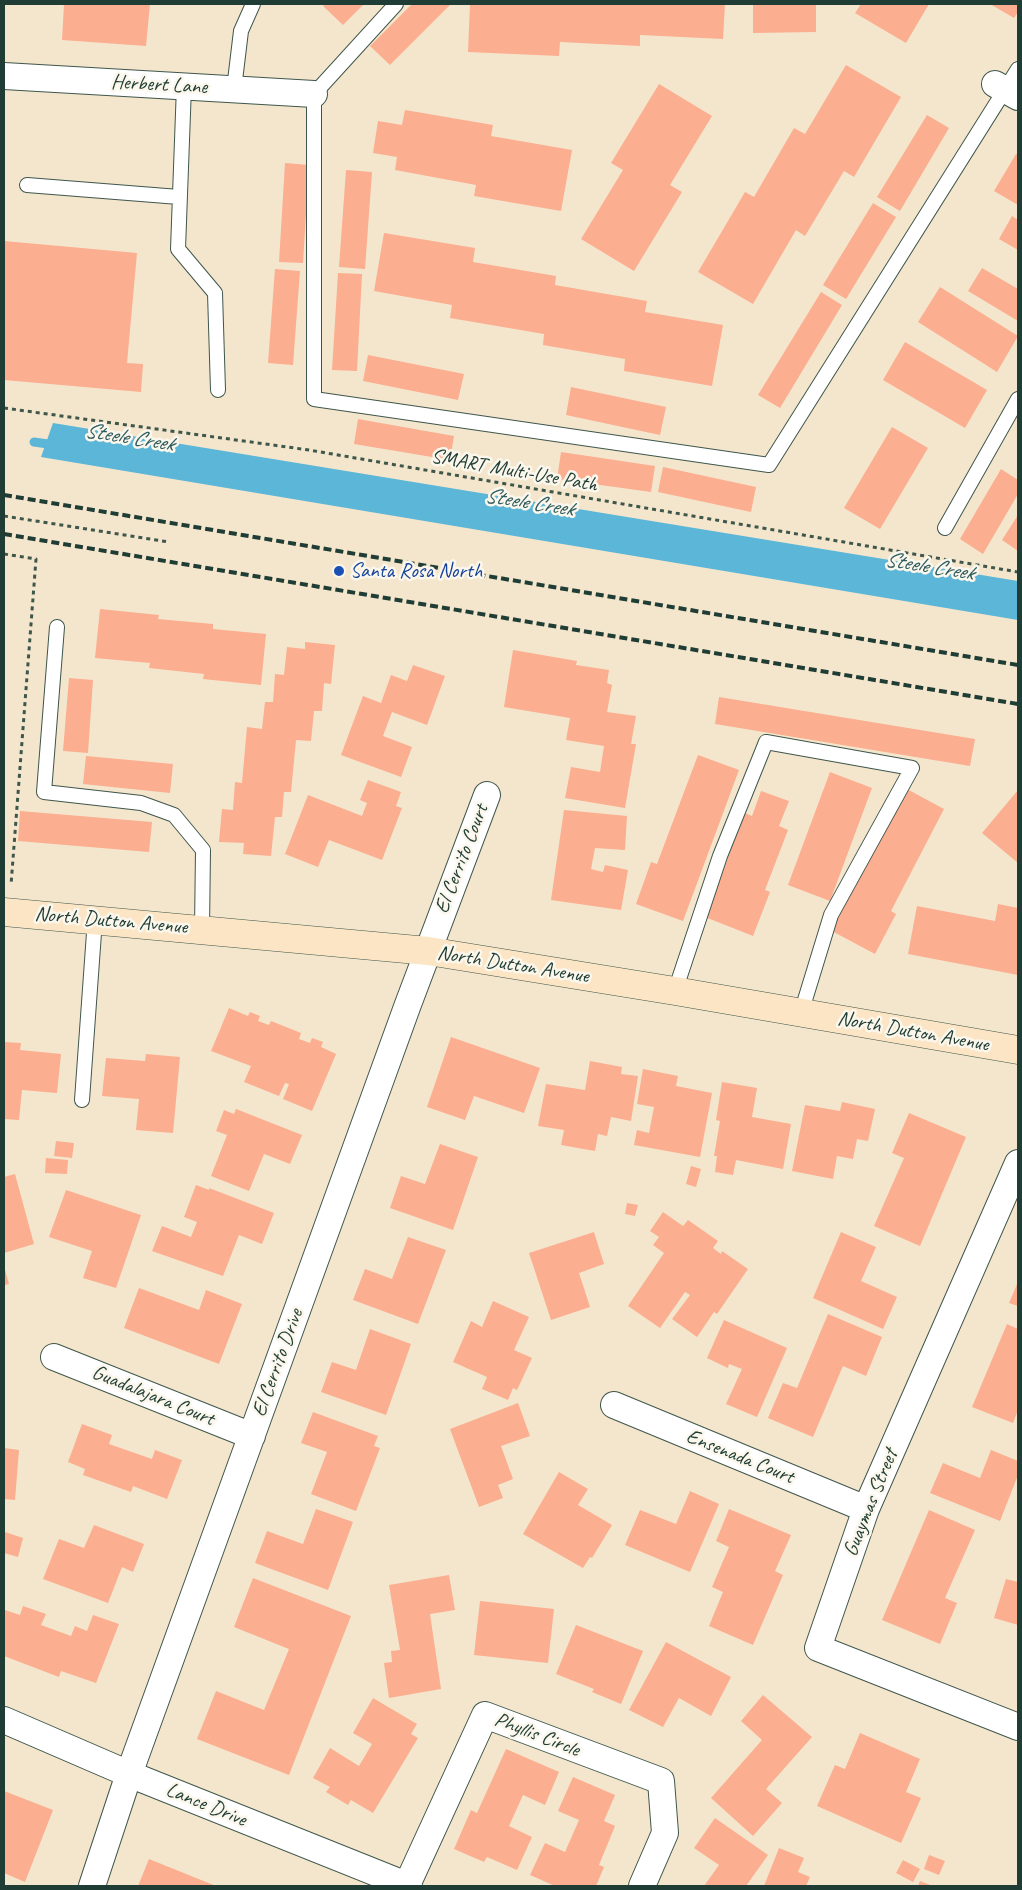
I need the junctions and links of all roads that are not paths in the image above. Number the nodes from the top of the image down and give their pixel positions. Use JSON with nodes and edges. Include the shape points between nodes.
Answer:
{"nodes":[{"id":1,"x":253,"y":4,"type":"edge"},
{"id":2,"x":396,"y":4,"type":"edge"},
{"id":3,"x":4,"y":76,"type":"edge"},
{"id":4,"x":1009,"y":85,"type":"edge"},
{"id":5,"x":184,"y":86,"type":"junction"},
{"id":6,"x":234,"y":89,"type":"junction"},
{"id":7,"x":314,"y":94,"type":"junction"},
{"id":8,"x":27,"y":185,"type":"dead end"},
{"id":9,"x":178,"y":197,"type":"junction"},
{"id":10,"x":218,"y":390,"type":"dead end"},
{"id":11,"x":1018,"y":399,"type":"edge"},
{"id":12,"x":945,"y":528,"type":"dead end"},
{"id":13,"x":57,"y":627,"type":"dead end"},
{"id":14,"x":487,"y":795,"type":"dead end"},
{"id":15,"x":6,"y":912,"type":"edge"},
{"id":16,"x":95,"y":919,"type":"junction"},
{"id":17,"x":202,"y":929,"type":"junction"},
{"id":18,"x":428,"y":951,"type":"junction"},
{"id":19,"x":675,"y":991,"type":"junction"},
{"id":20,"x":801,"y":1013,"type":"junction"},
{"id":21,"x":1018,"y":1050,"type":"edge"},
{"id":22,"x":82,"y":1100,"type":"dead end"},
{"id":23,"x":1018,"y":1163,"type":"edge"},
{"id":24,"x":54,"y":1357,"type":"dead end"},
{"id":25,"x":614,"y":1405,"type":"dead end"},
{"id":26,"x":252,"y":1436,"type":"junction"},
{"id":27,"x":866,"y":1509,"type":"junction"},
{"id":28,"x":4,"y":1720,"type":"edge"},
{"id":29,"x":1018,"y":1727,"type":"edge"},
{"id":30,"x":129,"y":1774,"type":"junction"},
{"id":31,"x":92,"y":1886,"type":"edge"},
{"id":32,"x":408,"y":1886,"type":"edge"},
{"id":33,"x":642,"y":1886,"type":"edge"}],
"edges":[{"from":1,"to":6,"type":"lane","via":[[241,31]]},
{"from":2,"to":7,"type":"lane"},
{"from":3,"to":5,"type":"street","name":"Herbert Lane"},
{"from":4,"to":7,"type":"lane","via":[[769,465],[314,399]]},
{"from":5,"to":6,"type":"street","name":"Herbert Lane"},
{"from":5,"to":9,"type":"lane"},
{"from":6,"to":7,"type":"street","name":"Herbert Lane"},
{"from":8,"to":9,"type":"lane"},
{"from":9,"to":10,"type":"lane","via":[[178,249],[215,293]]},
{"from":11,"to":12,"type":"lane"},
{"from":13,"to":17,"type":"lane","via":[[44,792],[141,803],[174,815],[202,850]]},
{"from":14,"to":18,"type":"street","name":"El Cerrito Court"},
{"from":15,"to":16,"type":"main road","name":"North Dutton Avenue"},
{"from":16,"to":17,"type":"main road","name":"North Dutton Avenue"},
{"from":16,"to":22,"type":"lane"},
{"from":17,"to":18,"type":"main road","name":"North Dutton Avenue"},
{"from":18,"to":19,"type":"main road","name":"North Dutton Avenue"},
{"from":18,"to":26,"type":"street","name":"El Cerrito Drive"},
{"from":19,"to":20,"type":"main road","name":"North Dutton Avenue"},
{"from":19,"to":20,"type":"lane","via":[[720,856],[766,742],[912,768],[831,915]]},
{"from":20,"to":21,"type":"main road","name":"North Dutton Avenue"},
{"from":23,"to":27,"type":"street","name":"Guaymas Street"},
{"from":24,"to":26,"type":"street","name":"Guadalajara Court"},
{"from":25,"to":27,"type":"street","name":"Ensenada Court"},
{"from":26,"to":30,"type":"street","name":"El Cerrito Drive"},
{"from":27,"to":29,"type":"street","name":"Guaymas Street","via":[[818,1648]]},
{"from":28,"to":30,"type":"street","name":"Lance Drive"},
{"from":30,"to":31,"type":"street","name":"El Cerrito Drive"},
{"from":30,"to":32,"type":"street","name":"Lance Drive"},
{"from":32,"to":33,"type":"street","name":"Phyllis Circle","via":[[485,1715],[661,1781],[665,1833]]}]}
